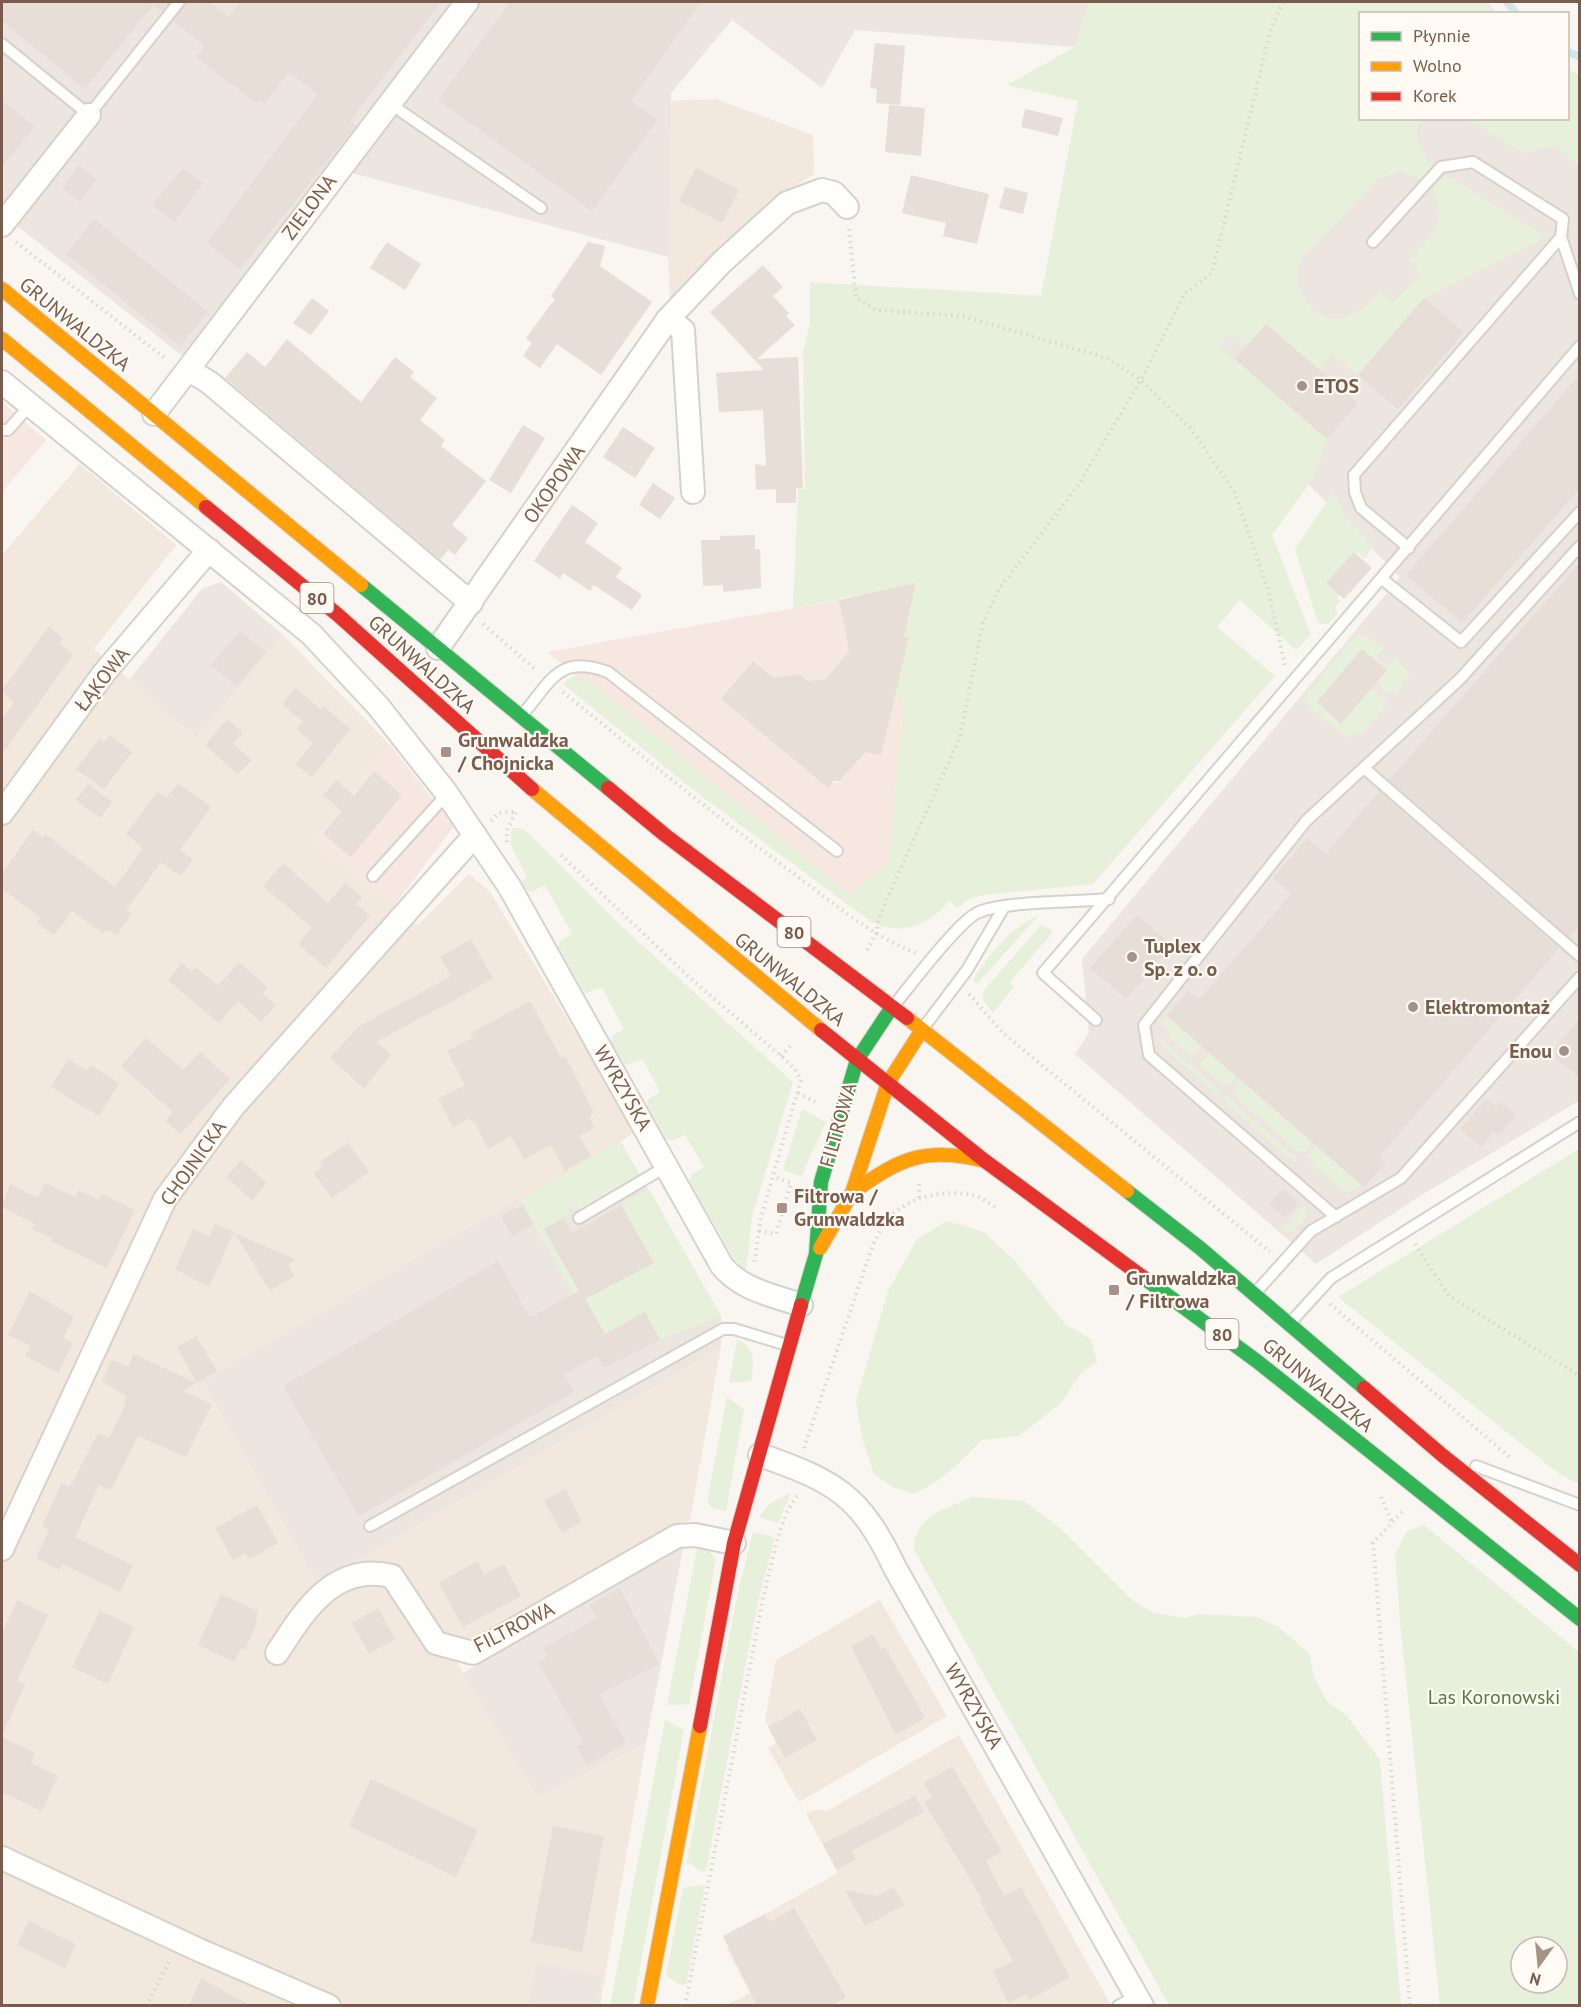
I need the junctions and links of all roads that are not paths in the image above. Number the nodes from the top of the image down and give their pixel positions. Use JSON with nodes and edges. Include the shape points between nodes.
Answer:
{"nodes":[{"id":1,"x":179,"y":2,"type":"edge"},
{"id":2,"x":467,"y":2,"type":"edge"},
{"id":3,"x":2,"y":44,"type":"edge"},
{"id":4,"x":389,"y":103,"type":"junction"},
{"id":5,"x":89,"y":115,"type":"junction"},
{"id":6,"x":847,"y":207,"type":"road end"},
{"id":7,"x":541,"y":208,"type":"dead end"},
{"id":8,"x":6,"y":231,"type":"edge"},
{"id":9,"x":1561,"y":237,"type":"junction"},
{"id":10,"x":1373,"y":242,"type":"dead end"},
{"id":11,"x":2,"y":289,"type":"edge"},
{"id":12,"x":1580,"y":294,"type":"edge"},
{"id":13,"x":668,"y":319,"type":"junction"},
{"id":14,"x":2,"y":339,"type":"edge"},
{"id":15,"x":1580,"y":346,"type":"edge"},
{"id":16,"x":189,"y":370,"type":"junction"},
{"id":17,"x":2,"y":382,"type":"edge"},
{"id":18,"x":30,"y":405,"type":"junction"},
{"id":19,"x":154,"y":414,"type":"junction"},
{"id":20,"x":2,"y":430,"type":"edge"},
{"id":21,"x":693,"y":492,"type":"dead end"},
{"id":22,"x":1580,"y":512,"type":"edge"},
{"id":23,"x":1580,"y":546,"type":"edge"},
{"id":24,"x":1409,"y":548,"type":"junction"},
{"id":25,"x":209,"y":550,"type":"junction"},
{"id":26,"x":1382,"y":579,"type":"junction"},
{"id":27,"x":474,"y":610,"type":"junction"},
{"id":28,"x":438,"y":648,"type":"junction"},
{"id":29,"x":520,"y":717,"type":"junction"},
{"id":30,"x":1364,"y":768,"type":"junction"},
{"id":31,"x":447,"y":794,"type":"junction"},
{"id":32,"x":2,"y":813,"type":"edge"},
{"id":33,"x":475,"y":835,"type":"junction"},
{"id":34,"x":837,"y":851,"type":"dead end"},
{"id":35,"x":373,"y":876,"type":"dead end"},
{"id":36,"x":1109,"y":899,"type":"junction"},
{"id":37,"x":1004,"y":907,"type":"junction"},
{"id":38,"x":1580,"y":956,"type":"edge"},
{"id":39,"x":1580,"y":977,"type":"edge"},
{"id":40,"x":892,"y":1007,"type":"junction"},
{"id":41,"x":1096,"y":1020,"type":"dead end"},
{"id":42,"x":922,"y":1030,"type":"junction"},
{"id":43,"x":857,"y":1060,"type":"junction"},
{"id":44,"x":888,"y":1083,"type":"junction"},
{"id":45,"x":1580,"y":1122,"type":"edge"},
{"id":46,"x":985,"y":1161,"type":"junction"},
{"id":47,"x":667,"y":1166,"type":"junction"},
{"id":48,"x":852,"y":1193,"type":"junction"},
{"id":49,"x":1336,"y":1217,"type":"junction"},
{"id":50,"x":579,"y":1218,"type":"dead end"},
{"id":51,"x":816,"y":1254,"type":"junction"},
{"id":52,"x":1255,"y":1293,"type":"junction"},
{"id":53,"x":801,"y":1305,"type":"junction"},
{"id":54,"x":1290,"y":1323,"type":"junction"},
{"id":55,"x":790,"y":1346,"type":"junction"},
{"id":56,"x":760,"y":1455,"type":"junction"},
{"id":57,"x":1442,"y":1455,"type":"junction"},
{"id":58,"x":1580,"y":1504,"type":"edge"},
{"id":59,"x":370,"y":1527,"type":"dead end"},
{"id":60,"x":734,"y":1543,"type":"junction"},
{"id":61,"x":2,"y":1549,"type":"edge"},
{"id":62,"x":1580,"y":1565,"type":"edge"},
{"id":63,"x":1580,"y":1619,"type":"edge"},
{"id":64,"x":277,"y":1653,"type":"dead end"},
{"id":65,"x":2,"y":1858,"type":"edge"},
{"id":66,"x":1133,"y":2002,"type":"edge"},
{"id":67,"x":329,"y":2006,"type":"edge"},
{"id":68,"x":647,"y":2006,"type":"edge"}],
"edges":[{"from":1,"to":5,"type":"lane"},
{"from":2,"to":4,"type":"street","name":"ZIELONA"},
{"from":3,"to":5,"type":"lane"},
{"from":4,"to":7,"type":"lane"},
{"from":4,"to":16,"type":"street","name":"ZIELONA"},
{"from":5,"to":8,"type":"street"},
{"from":6,"to":13,"type":"street","name":"OKOPOWA","via":[[834,193],[822,190],[787,203],[722,262]]},
{"from":9,"to":10,"type":"lane","via":[[1563,219],[1473,162],[1441,167]]},
{"from":9,"to":12,"type":"lane"},
{"from":9,"to":24,"type":"lane","via":[[1354,475],[1354,492],[1361,508]]},
{"from":11,"to":19,"type":"main road","name":"GRUNWALDZKA","number":"80"},
{"from":13,"to":21,"type":"street","via":[[683,330]]},
{"from":13,"to":27,"type":"street","name":"OKOPOWA"},
{"from":14,"to":43,"type":"main road","name":"GRUNWALDZKA","number":"80","via":[[338,615],[546,802]]},
{"from":15,"to":24,"type":"lane"},
{"from":16,"to":19,"type":"street","name":"ZIELONA"},
{"from":16,"to":27,"type":"street","via":[[210,383]]},
{"from":17,"to":18,"type":"street","name":"WYRZYSKA"},
{"from":18,"to":20,"type":"lane","via":[[8,430]]},
{"from":18,"to":25,"type":"street","name":"WYRZYSKA"},
{"from":19,"to":28,"type":"main road","name":"GRUNWALDZKA","number":"80"},
{"from":22,"to":26,"type":"lane","via":[[1461,642]]},
{"from":23,"to":30,"type":"lane","via":[[1460,679]]},
{"from":24,"to":26,"type":"lane"},
{"from":25,"to":31,"type":"street","name":"WYRZYSKA","via":[[311,634],[349,673]]},
{"from":25,"to":32,"type":"street","name":"ŁĄKOWA","via":[[104,673]]},
{"from":26,"to":36,"type":"lane"},
{"from":27,"to":28,"type":"street","name":"OKOPOWA"},
{"from":28,"to":29,"type":"main road","name":"GRUNWALDZKA","number":"80"},
{"from":29,"to":34,"type":"lane","via":[[560,670],[593,666],[608,672]]},
{"from":29,"to":40,"type":"main road","name":"GRUNWALDZKA","number":"80","via":[[665,835]]},
{"from":30,"to":38,"type":"lane"},
{"from":30,"to":49,"type":"lane","via":[[1306,821],[1144,1025],[1149,1055]]},
{"from":31,"to":33,"type":"street","name":"WYRZYSKA"},
{"from":31,"to":35,"type":"lane"},
{"from":33,"to":47,"type":"street","name":"WYRZYSKA","via":[[509,886]]},
{"from":33,"to":61,"type":"street","name":"CHOJNICKA","via":[[229,1112],[165,1199]]},
{"from":36,"to":37,"type":"lane"},
{"from":36,"to":41,"type":"lane","via":[[1043,973]]},
{"from":37,"to":40,"type":"lane","via":[[978,912],[969,920]]},
{"from":37,"to":42,"type":"lane","via":[[962,977]]},
{"from":39,"to":49,"type":"lane","via":[[1401,1178]]},
{"from":40,"to":42,"type":"main road","name":"GRUNWALDZKA","number":"80"},
{"from":40,"to":43,"type":"main road","name":"FILTROWA"},
{"from":42,"to":44,"type":"main road","name":"FILTROWA"},
{"from":42,"to":52,"type":"main road","name":"GRUNWALDZKA","number":"80"},
{"from":43,"to":44,"type":"main road","name":"GRUNWALDZKA","number":"80"},
{"from":43,"to":51,"type":"main road","name":"FILTROWA","via":[[821,1182]]},
{"from":44,"to":46,"type":"main road","name":"GRUNWALDZKA","number":"80"},
{"from":44,"to":48,"type":"main road","name":"FILTROWA"},
{"from":45,"to":54,"type":"lane","via":[[1331,1278]]},
{"from":46,"to":48,"type":"main road","via":[[949,1152],[921,1153],[885,1168]]},
{"from":46,"to":63,"type":"main road","name":"GRUNWALDZKA","number":"80","via":[[1258,1362]]},
{"from":47,"to":50,"type":"lane"},
{"from":47,"to":53,"type":"street","name":"WYRZYSKA","via":[[722,1266],[734,1279]]},
{"from":48,"to":51,"type":"main road","name":"FILTROWA"},
{"from":49,"to":52,"type":"lane","via":[[1300,1242]]},
{"from":51,"to":53,"type":"main road","name":"FILTROWA"},
{"from":52,"to":54,"type":"main road","name":"GRUNWALDZKA","number":"80"},
{"from":53,"to":55,"type":"main road","name":"FILTROWA"},
{"from":54,"to":57,"type":"main road","name":"GRUNWALDZKA","number":"80"},
{"from":55,"to":56,"type":"main road","name":"FILTROWA"},
{"from":55,"to":59,"type":"lane","via":[[723,1329]]},
{"from":56,"to":60,"type":"main road","name":"FILTROWA"},
{"from":56,"to":66,"type":"street","name":"WYRZYSKA","via":[[829,1484],[852,1499],[864,1514]]},
{"from":57,"to":58,"type":"lane"},
{"from":57,"to":62,"type":"main road","name":"GRUNWALDZKA","number":"80"},
{"from":60,"to":64,"type":"street","name":"FILTROWA","via":[[695,1535],[677,1536],[473,1653],[436,1643],[392,1576],[374,1572],[351,1576],[316,1597]]},
{"from":60,"to":68,"type":"main road","name":"FILTROWA"},
{"from":65,"to":67,"type":"street"}]}
